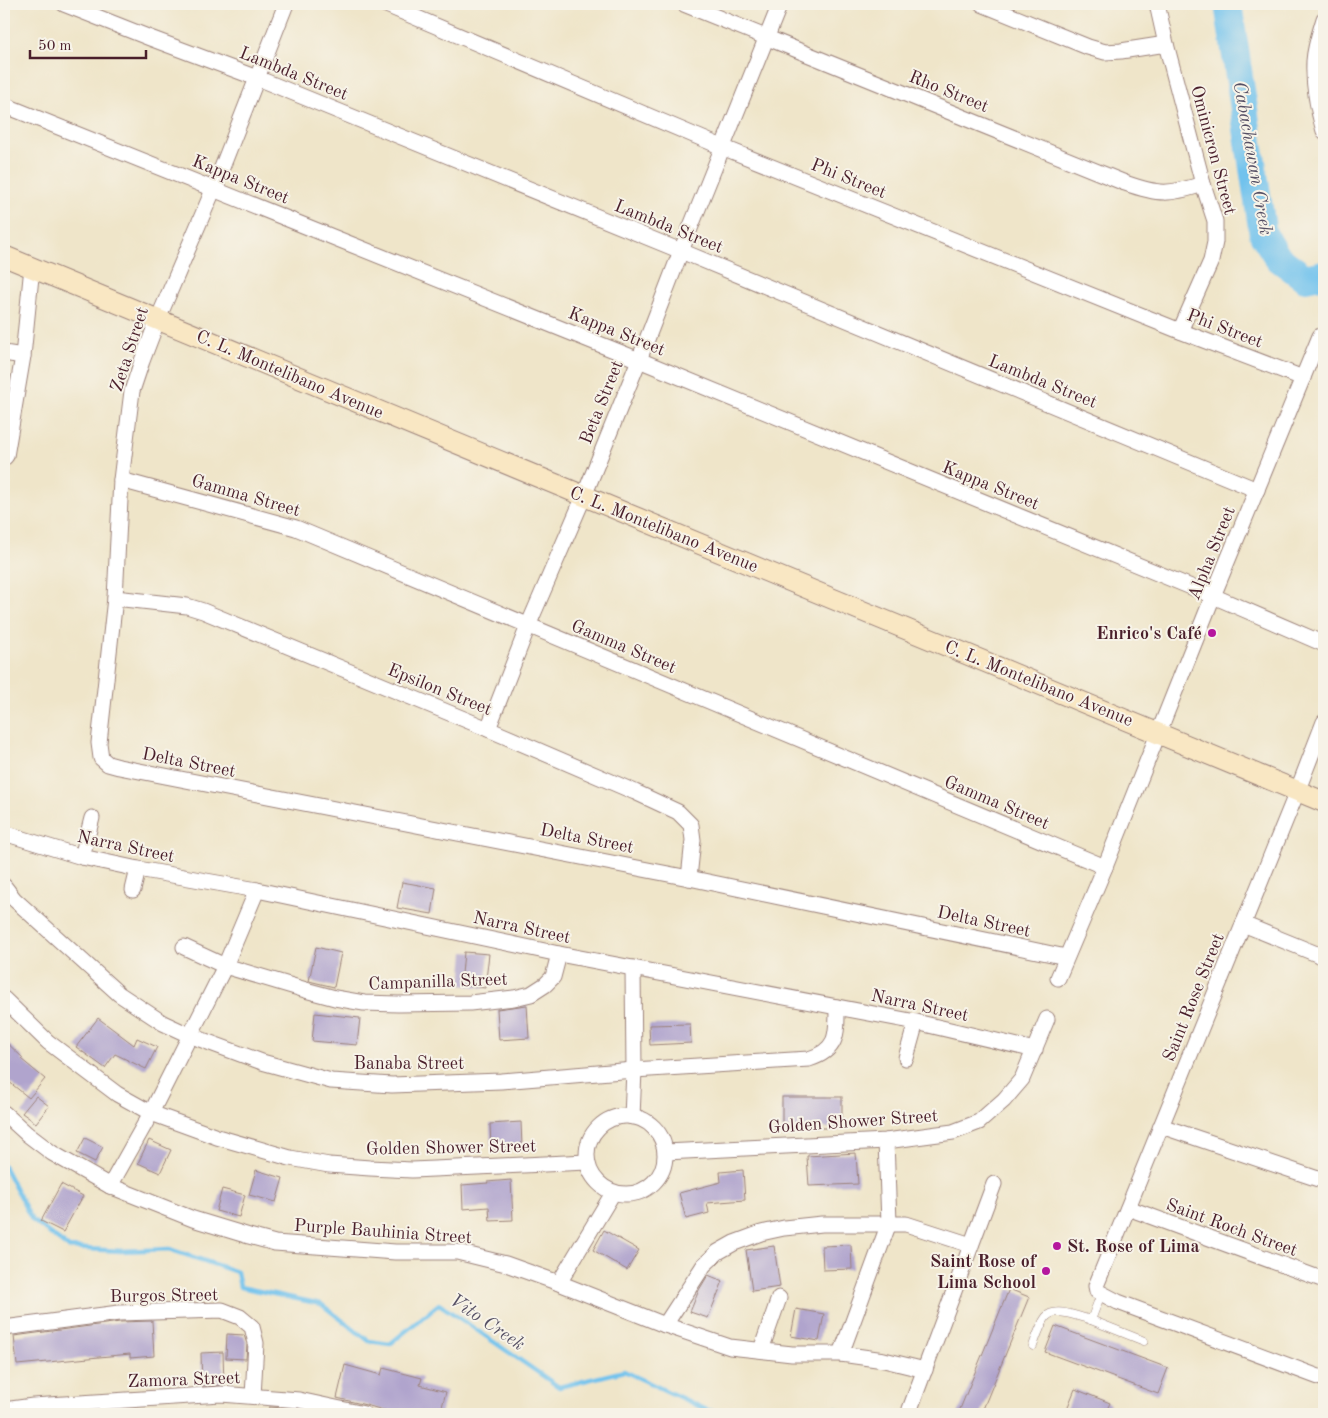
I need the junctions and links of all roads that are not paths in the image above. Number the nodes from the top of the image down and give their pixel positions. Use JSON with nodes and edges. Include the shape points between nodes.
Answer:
{"nodes":[{"id":1,"x":64,"y":4,"type":"edge"},
{"id":2,"x":286,"y":4,"type":"edge"},
{"id":3,"x":384,"y":4,"type":"edge"},
{"id":4,"x":684,"y":4,"type":"edge"},
{"id":5,"x":780,"y":4,"type":"edge"},
{"id":6,"x":982,"y":4,"type":"edge"},
{"id":7,"x":1157,"y":4,"type":"edge"},
{"id":8,"x":1324,"y":19,"type":"edge"},
{"id":9,"x":767,"y":37,"type":"junction"},
{"id":10,"x":1166,"y":44,"type":"junction"},
{"id":11,"x":257,"y":78,"type":"junction"},
{"id":12,"x":4,"y":105,"type":"edge"},
{"id":13,"x":1324,"y":130,"type":"edge"},
{"id":14,"x":722,"y":147,"type":"junction"},
{"id":15,"x":1204,"y":184,"type":"junction"},
{"id":16,"x":214,"y":188,"type":"junction"},
{"id":17,"x":681,"y":251,"type":"junction"},
{"id":18,"x":4,"y":256,"type":"edge"},
{"id":19,"x":32,"y":267,"type":"junction"},
{"id":20,"x":158,"y":319,"type":"junction"},
{"id":21,"x":1180,"y":331,"type":"junction"},
{"id":22,"x":1320,"y":336,"type":"dead end"},
{"id":23,"x":4,"y":353,"type":"edge"},
{"id":24,"x":24,"y":356,"type":"junction"},
{"id":25,"x":639,"y":360,"type":"junction"},
{"id":26,"x":1303,"y":378,"type":"junction"},
{"id":27,"x":4,"y":458,"type":"edge"},
{"id":28,"x":121,"y":480,"type":"junction"},
{"id":29,"x":1257,"y":490,"type":"junction"},
{"id":30,"x":584,"y":496,"type":"junction"},
{"id":31,"x":1213,"y":596,"type":"junction"},
{"id":32,"x":115,"y":598,"type":"junction"},
{"id":33,"x":528,"y":626,"type":"junction"},
{"id":34,"x":1324,"y":644,"type":"edge"},
{"id":35,"x":1324,"y":722,"type":"edge"},
{"id":36,"x":488,"y":729,"type":"junction"},
{"id":37,"x":1158,"y":733,"type":"junction"},
{"id":38,"x":101,"y":758,"type":"joint"},
{"id":39,"x":1297,"y":792,"type":"junction"},
{"id":40,"x":1324,"y":802,"type":"edge"},
{"id":41,"x":92,"y":818,"type":"dead end"},
{"id":42,"x":4,"y":833,"type":"edge"},
{"id":43,"x":82,"y":857,"type":"junction"},
{"id":44,"x":1105,"y":867,"type":"junction"},
{"id":45,"x":138,"y":869,"type":"junction"},
{"id":46,"x":689,"y":878,"type":"junction"},
{"id":47,"x":4,"y":886,"type":"edge"},
{"id":48,"x":132,"y":890,"type":"dead end"},
{"id":49,"x":257,"y":890,"type":"junction"},
{"id":50,"x":1243,"y":924,"type":"junction"},
{"id":51,"x":184,"y":947,"type":"dead end"},
{"id":52,"x":559,"y":954,"type":"junction"},
{"id":53,"x":1066,"y":957,"type":"junction"},
{"id":54,"x":1324,"y":957,"type":"edge"},
{"id":55,"x":225,"y":966,"type":"junction"},
{"id":56,"x":633,"y":968,"type":"junction"},
{"id":57,"x":1058,"y":978,"type":"dead end"},
{"id":58,"x":4,"y":999,"type":"edge"},
{"id":59,"x":837,"y":1008,"type":"junction"},
{"id":60,"x":1047,"y":1019,"type":"dead end"},
{"id":61,"x":916,"y":1022,"type":"junction"},
{"id":62,"x":189,"y":1035,"type":"junction"},
{"id":63,"x":1035,"y":1050,"type":"junction"},
{"id":64,"x":906,"y":1058,"type":"dead end"},
{"id":65,"x":634,"y":1070,"type":"junction"},
{"id":66,"x":4,"y":1113,"type":"edge"},
{"id":67,"x":151,"y":1113,"type":"junction"},
{"id":68,"x":632,"y":1117,"type":"junction"},
{"id":69,"x":1161,"y":1126,"type":"junction"},
{"id":70,"x":886,"y":1141,"type":"junction"},
{"id":71,"x":666,"y":1152,"type":"junction"},
{"id":72,"x":586,"y":1162,"type":"junction"},
{"id":73,"x":1324,"y":1182,"type":"edge"},
{"id":74,"x":994,"y":1184,"type":"dead end"},
{"id":75,"x":110,"y":1186,"type":"junction"},
{"id":76,"x":613,"y":1193,"type":"junction"},
{"id":77,"x":1128,"y":1208,"type":"junction"},
{"id":78,"x":889,"y":1223,"type":"junction"},
{"id":79,"x":971,"y":1245,"type":"junction"},
{"id":80,"x":1324,"y":1280,"type":"edge"},
{"id":81,"x":559,"y":1282,"type":"junction"},
{"id":82,"x":1098,"y":1290,"type":"junction"},
{"id":83,"x":778,"y":1298,"type":"dead end"},
{"id":84,"x":1091,"y":1320,"type":"junction"},
{"id":85,"x":665,"y":1324,"type":"junction"},
{"id":86,"x":4,"y":1328,"type":"edge"},
{"id":87,"x":1144,"y":1341,"type":"dead end"},
{"id":88,"x":1033,"y":1346,"type":"dead end"},
{"id":89,"x":761,"y":1350,"type":"junction"},
{"id":90,"x":841,"y":1354,"type":"junction"},
{"id":91,"x":925,"y":1370,"type":"junction"},
{"id":92,"x":1324,"y":1380,"type":"edge"},
{"id":93,"x":253,"y":1396,"type":"junction"},
{"id":94,"x":910,"y":1409,"type":"dead end"},
{"id":95,"x":4,"y":1410,"type":"edge"},
{"id":96,"x":364,"y":1414,"type":"edge"}],
"edges":[{"from":1,"to":11,"type":"street","name":"Lambda Street"},
{"from":2,"to":11,"type":"street","name":"Zeta Street"},
{"from":3,"to":14,"type":"street","name":"Phi Street"},
{"from":4,"to":9,"type":"street","name":"Rho Street"},
{"from":5,"to":9,"type":"street","name":"Beta Street"},
{"from":6,"to":10,"type":"street","via":[[1105,52]]},
{"from":7,"to":10,"type":"street","name":"Ominicron Street"},
{"from":8,"to":13,"type":"street","via":[[1314,61],[1319,114]]},
{"from":9,"to":14,"type":"street","name":"Beta Street"},
{"from":9,"to":15,"type":"street","name":"Rho Street","via":[[1138,188],[1166,193]]},
{"from":10,"to":15,"type":"street","name":"Ominicron Street"},
{"from":11,"to":16,"type":"street","name":"Zeta Street"},
{"from":11,"to":17,"type":"street","name":"Lambda Street"},
{"from":12,"to":16,"type":"street","name":"Kappa Street"},
{"from":14,"to":17,"type":"street","name":"Beta Street"},
{"from":14,"to":21,"type":"street","name":"Phi Street"},
{"from":15,"to":21,"type":"street","name":"Ominicron Street","via":[[1215,221],[1215,242],[1211,261]]},
{"from":16,"to":20,"type":"street","name":"Zeta Street"},
{"from":16,"to":25,"type":"street","name":"Kappa Street"},
{"from":17,"to":25,"type":"street","name":"Beta Street"},
{"from":17,"to":29,"type":"street","name":"Lambda Street"},
{"from":18,"to":19,"type":"street","name":"C. L. Montelibano Avenue"},
{"from":19,"to":20,"type":"street","name":"C. L. Montelibano Avenue"},
{"from":19,"to":24,"type":"street"},
{"from":20,"to":28,"type":"street","name":"Zeta Street","via":[[132,391]]},
{"from":20,"to":30,"type":"street","name":"C. L. Montelibano Avenue"},
{"from":21,"to":26,"type":"street","name":"Phi Street"},
{"from":22,"to":26,"type":"street","name":"Alpha Street"},
{"from":23,"to":24,"type":"street"},
{"from":24,"to":27,"type":"street"},
{"from":25,"to":30,"type":"street","name":"Beta Street"},
{"from":25,"to":31,"type":"street","name":"Kappa Street"},
{"from":26,"to":29,"type":"street","name":"Alpha Street"},
{"from":28,"to":32,"type":"street","name":"Zeta Street"},
{"from":28,"to":33,"type":"street","name":"Gamma Street","via":[[296,528]]},
{"from":29,"to":31,"type":"street","name":"Alpha Street"},
{"from":30,"to":33,"type":"street","name":"Beta Street"},
{"from":30,"to":37,"type":"street","name":"C. L. Montelibano Avenue"},
{"from":31,"to":34,"type":"street","name":"Kappa Street"},
{"from":31,"to":37,"type":"street","name":"Alpha Street"},
{"from":32,"to":36,"type":"street","name":"Epsilon Street","via":[[187,606],[203,611]]},
{"from":32,"to":38,"type":"street","name":"Zeta Street"},
{"from":33,"to":36,"type":"street","name":"Beta Street"},
{"from":33,"to":44,"type":"street","name":"Gamma Street"},
{"from":35,"to":39,"type":"street","name":"Saint Rose Street"},
{"from":36,"to":46,"type":"street","name":"Epsilon Street","via":[[678,812],[691,825],[693,840]]},
{"from":37,"to":39,"type":"street","name":"C. L. Montelibano Avenue"},
{"from":37,"to":44,"type":"street","name":"Alpha Street"},
{"from":38,"to":46,"type":"street","name":"Delta Street","via":[[119,767]]},
{"from":39,"to":40,"type":"street","name":"C. L. Montelibano Avenue"},
{"from":39,"to":50,"type":"street","name":"Saint Rose Street"},
{"from":41,"to":43,"type":"street"},
{"from":42,"to":43,"type":"street","name":"Narra Street"},
{"from":43,"to":45,"type":"street","name":"Narra Street"},
{"from":44,"to":53,"type":"street","name":"Alpha Street"},
{"from":45,"to":48,"type":"street"},
{"from":45,"to":49,"type":"street","name":"Narra Street"},
{"from":46,"to":53,"type":"street","name":"Delta Street"},
{"from":47,"to":62,"type":"street","name":"Banaba Street","via":[[119,994],[163,1023]]},
{"from":49,"to":52,"type":"street","name":"Narra Street"},
{"from":49,"to":55,"type":"street"},
{"from":50,"to":54,"type":"street"},
{"from":50,"to":69,"type":"street","name":"Saint Rose Street"},
{"from":51,"to":55,"type":"street","name":"Campanilla Street"},
{"from":52,"to":55,"type":"street","name":"Campanilla Street","via":[[553,976],[531,994],[470,1002],[364,1003],[335,998]]},
{"from":52,"to":56,"type":"street","name":"Narra Street"},
{"from":53,"to":57,"type":"street","name":"Alpha Street"},
{"from":55,"to":62,"type":"street"},
{"from":56,"to":59,"type":"street","name":"Narra Street"},
{"from":56,"to":65,"type":"street"},
{"from":58,"to":67,"type":"street","name":"Golden Shower Street","via":[[48,1042],[116,1094]]},
{"from":59,"to":61,"type":"street","name":"Narra Street"},
{"from":59,"to":65,"type":"street","name":"Banaba Street","via":[[833,1044],[818,1057]]},
{"from":60,"to":63,"type":"street"},
{"from":61,"to":63,"type":"street","name":"Narra Street"},
{"from":61,"to":64,"type":"street"},
{"from":62,"to":65,"type":"street","name":"Banaba Street","via":[[262,1062],[331,1081],[392,1085],[501,1081]]},
{"from":62,"to":67,"type":"street"},
{"from":63,"to":70,"type":"street","name":"Golden Shower Street","via":[[1022,1079],[979,1122],[953,1132]]},
{"from":65,"to":68,"type":"street"},
{"from":66,"to":75,"type":"street","name":"Purple Bauhinia Street","via":[[52,1153]]},
{"from":67,"to":72,"type":"street","name":"Golden Shower Street","via":[[224,1139],[290,1158],[329,1165],[412,1170]]},
{"from":67,"to":75,"type":"street"},
{"from":68,"to":71,"type":"street","via":[[653,1127]]},
{"from":68,"to":72,"type":"street","via":[[608,1120],[597,1128],[587,1148]]},
{"from":69,"to":73,"type":"street"},
{"from":69,"to":77,"type":"street","name":"Saint Rose Street"},
{"from":70,"to":71,"type":"street","name":"Golden Shower Street"},
{"from":70,"to":78,"type":"street"},
{"from":71,"to":76,"type":"street","via":[[661,1173],[653,1184],[642,1192],[628,1195]]},
{"from":72,"to":76,"type":"street","via":[[593,1178]]},
{"from":74,"to":79,"type":"street"},
{"from":75,"to":81,"type":"street","name":"Purple Bauhinia Street","via":[[193,1219],[275,1243],[395,1252],[457,1252]]},
{"from":76,"to":81,"type":"street"},
{"from":77,"to":80,"type":"street","name":"Saint Roch Street"},
{"from":77,"to":82,"type":"street","name":"Saint Rose Street"},
{"from":78,"to":79,"type":"street","via":[[906,1224]]},
{"from":78,"to":85,"type":"street","via":[[784,1228],[734,1243],[704,1265]]},
{"from":78,"to":90,"type":"street"},
{"from":79,"to":91,"type":"street"},
{"from":81,"to":85,"type":"street","name":"Purple Bauhinia Street"},
{"from":82,"to":84,"type":"lane"},
{"from":82,"to":92,"type":"street","via":[[1118,1302]]},
{"from":83,"to":89,"type":"street"},
{"from":84,"to":87,"type":"lane"},
{"from":84,"to":88,"type":"lane","via":[[1052,1313],[1045,1317]]},
{"from":85,"to":89,"type":"street","name":"Purple Bauhinia Street","via":[[730,1347]]},
{"from":86,"to":93,"type":"street","name":"Burgos Street","via":[[119,1313],[222,1310],[240,1317],[252,1327],[256,1343]]},
{"from":89,"to":90,"type":"street","name":"Purple Bauhinia Street"},
{"from":90,"to":91,"type":"street","name":"Purple Bauhinia Street"},
{"from":91,"to":94,"type":"street"},
{"from":93,"to":95,"type":"street","name":"Zamora Street","via":[[221,1394],[148,1398]]},
{"from":93,"to":96,"type":"street","name":"Zamora Street","via":[[299,1400]]}]}
